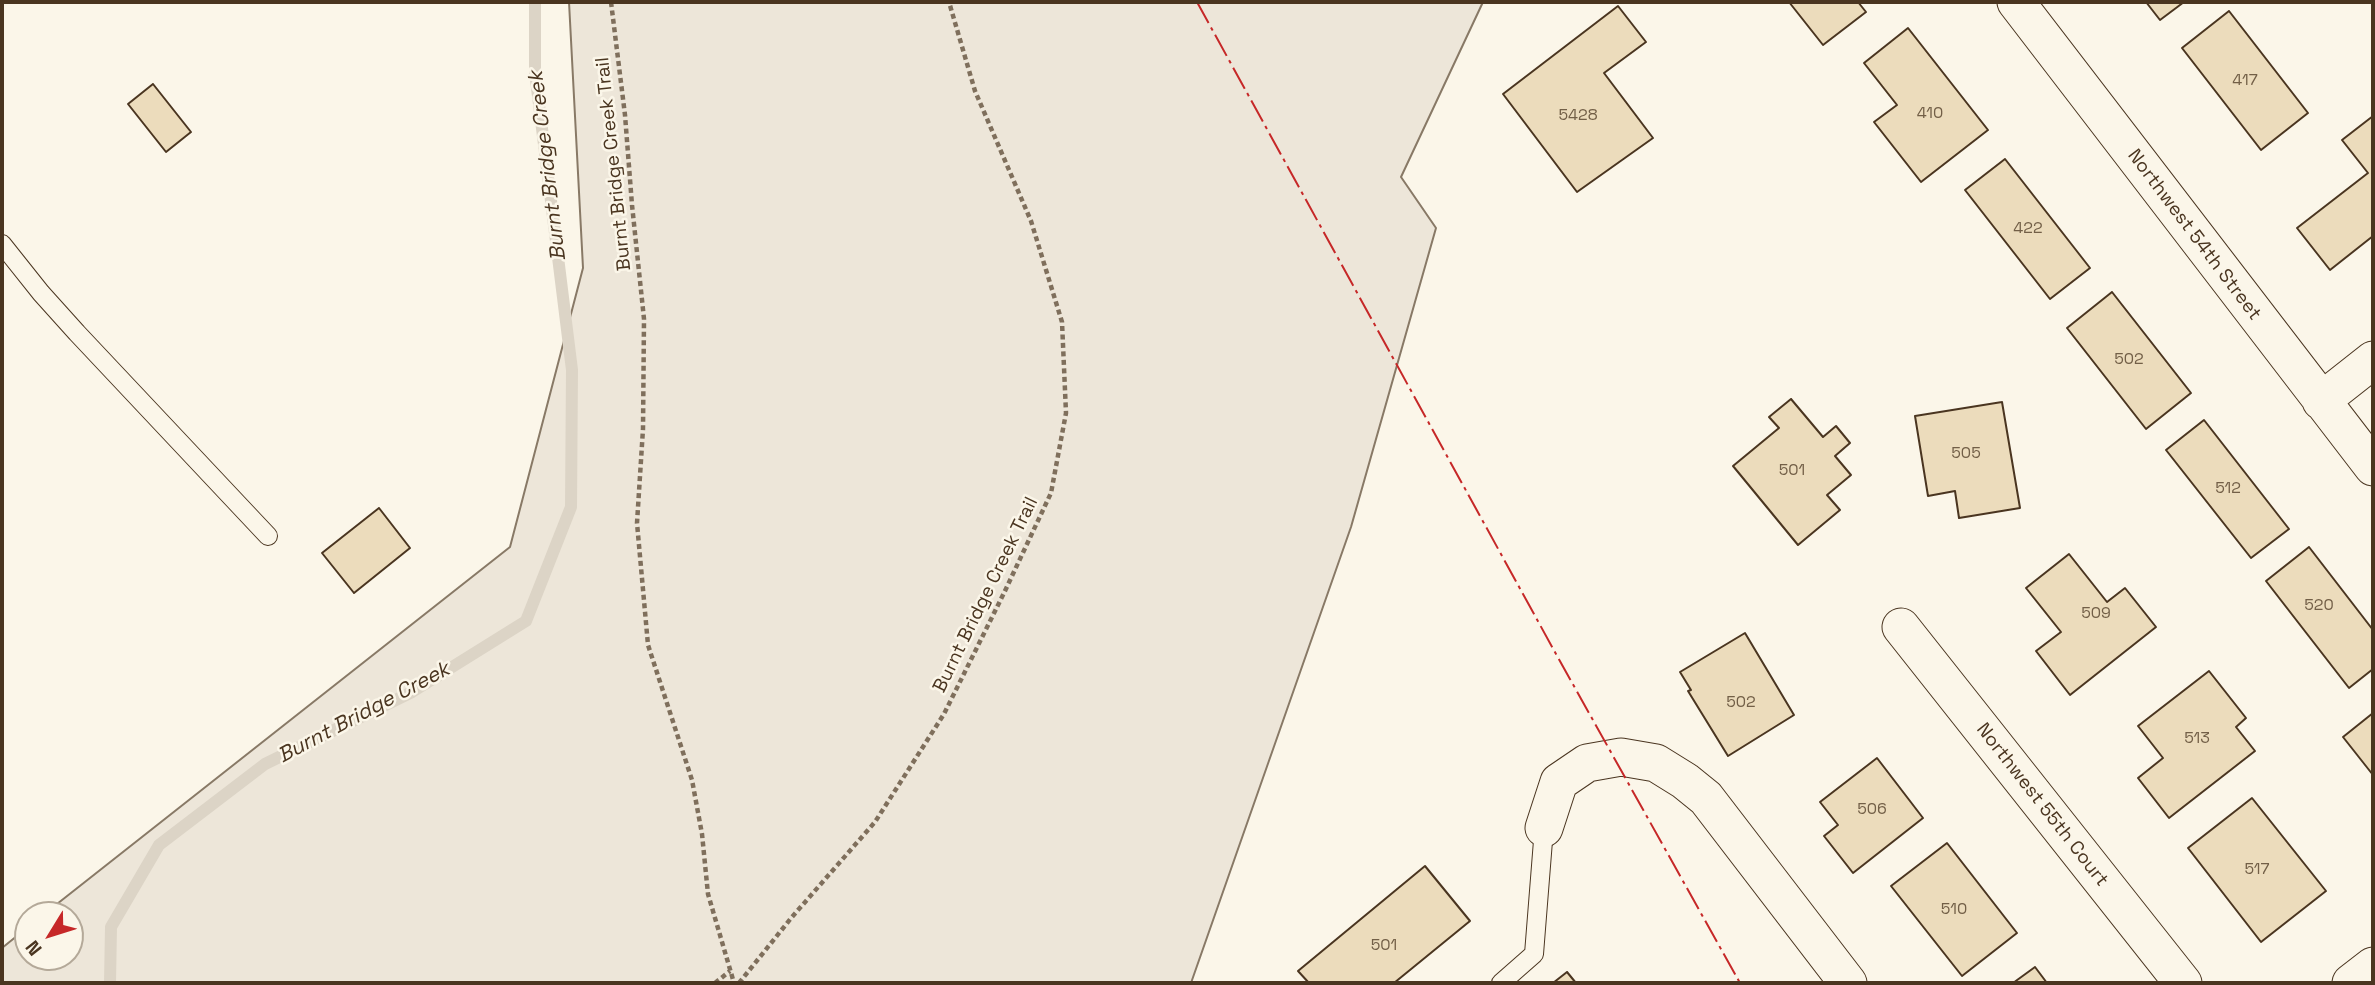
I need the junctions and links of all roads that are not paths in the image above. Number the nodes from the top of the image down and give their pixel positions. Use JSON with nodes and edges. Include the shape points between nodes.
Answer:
{"nodes":[{"id":1,"x":2016,"y":2,"type":"edge"},
{"id":2,"x":2,"y":244,"type":"edge"},
{"id":3,"x":2373,"y":360,"type":"edge"},
{"id":4,"x":2321,"y":401,"type":"junction"},
{"id":5,"x":2373,"y":467,"type":"edge"},
{"id":6,"x":268,"y":536,"type":"dead end"},
{"id":7,"x":1901,"y":627,"type":"dead end"},
{"id":8,"x":1544,"y":828,"type":"joint"},
{"id":9,"x":2373,"y":966,"type":"edge"},
{"id":10,"x":1501,"y":983,"type":"edge"},
{"id":11,"x":1848,"y":983,"type":"edge"},
{"id":12,"x":2183,"y":983,"type":"edge"},
{"id":13,"x":2351,"y":983,"type":"edge"}],
"edges":[{"from":1,"to":4,"type":"street","name":"Northwest 54th Street"},
{"from":2,"to":6,"type":"lane","via":[[68,323]]},
{"from":3,"to":4,"type":"street"},
{"from":4,"to":5,"type":"street","name":"Northwest 54th Street"},
{"from":7,"to":12,"type":"street","name":"Northwest 55th Court"},
{"from":8,"to":10,"type":"lane","via":[[1534,954]]},
{"from":8,"to":11,"type":"street","via":[[1559,782],[1587,763],[1622,757],[1656,763],[1706,798]]},
{"from":9,"to":13,"type":"street"}]}
